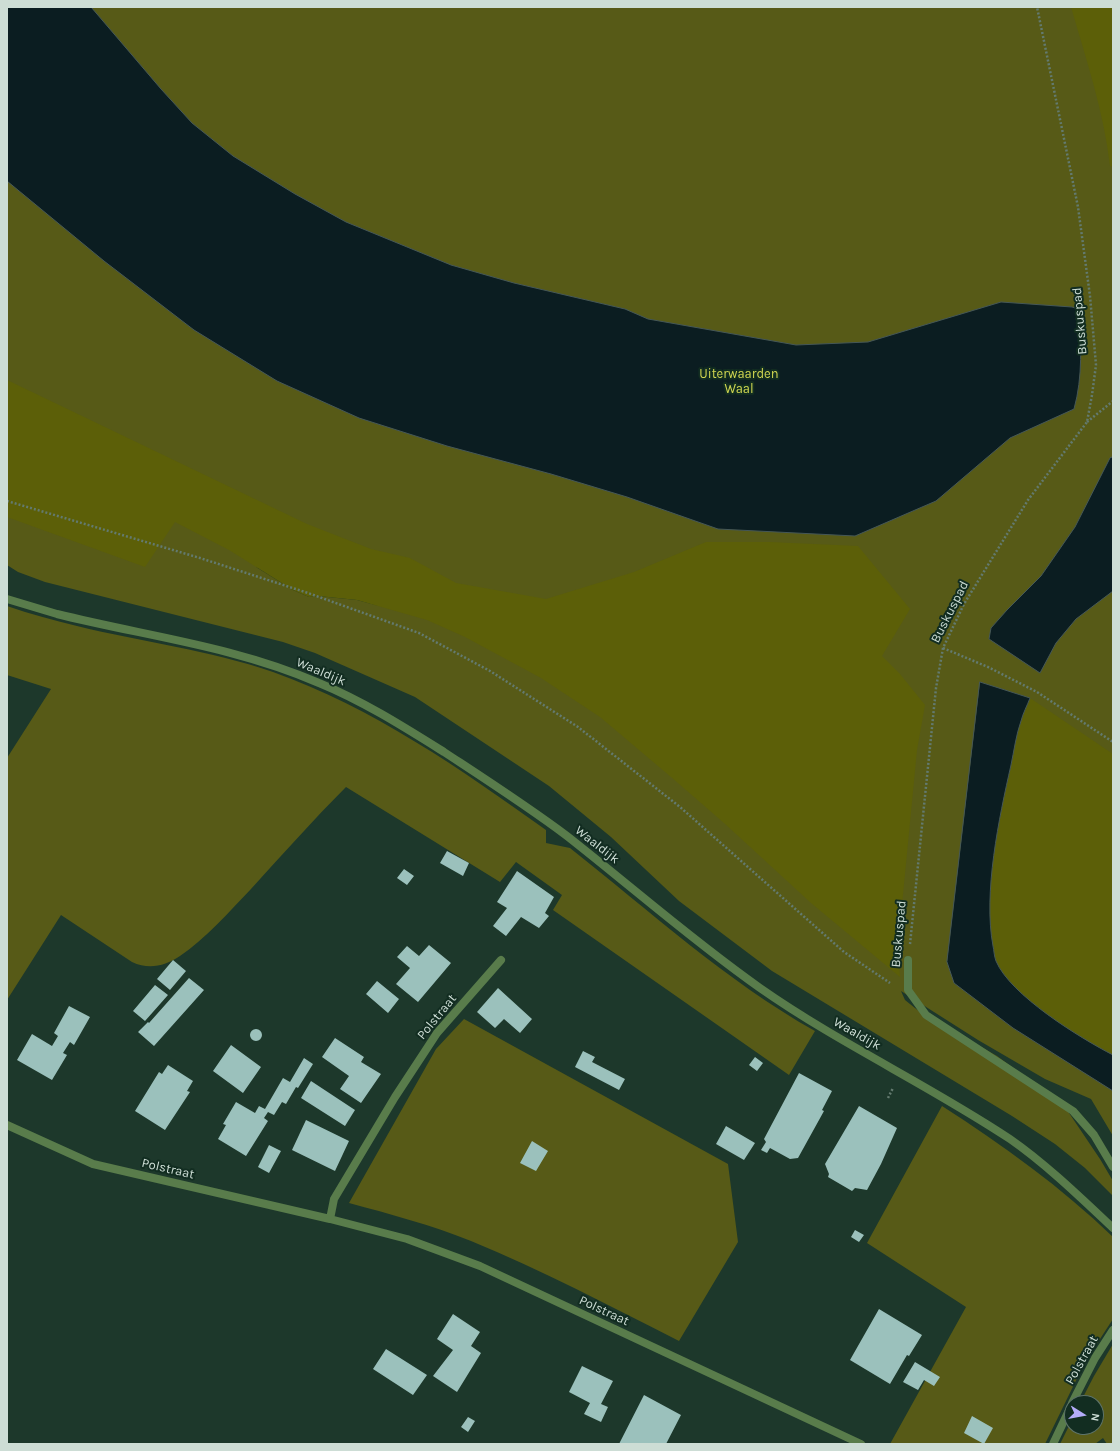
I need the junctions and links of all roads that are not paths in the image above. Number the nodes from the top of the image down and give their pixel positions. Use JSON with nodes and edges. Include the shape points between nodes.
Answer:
{"nodes":[{"id":1,"x":7,"y":599,"type":"edge"},
{"id":2,"x":501,"y":960,"type":"dead end"},
{"id":3,"x":908,"y":960,"type":"road end"},
{"id":4,"x":7,"y":1125,"type":"edge"},
{"id":5,"x":1113,"y":1167,"type":"edge"},
{"id":6,"x":330,"y":1219,"type":"junction"},
{"id":7,"x":1113,"y":1228,"type":"edge"},
{"id":8,"x":1113,"y":1330,"type":"edge"},
{"id":9,"x":1076,"y":1395,"type":"edge"},
{"id":10,"x":1064,"y":1420,"type":"edge"},
{"id":11,"x":861,"y":1444,"type":"edge"},
{"id":12,"x":1053,"y":1444,"type":"edge"}],
"edges":[{"from":1,"to":7,"type":"street","name":"Waaldijk","via":[[55,613],[232,652],[319,683],[397,722],[514,798],[564,834],[725,963],[763,990],[1012,1141]]},
{"from":2,"to":6,"type":"street","name":"Polstraat","via":[[437,1033],[334,1199]]},
{"from":3,"to":5,"type":"street","name":"Buskuspad","via":[[908,990],[926,1015],[1072,1111],[1094,1135]]},
{"from":4,"to":6,"type":"street","name":"Polstraat","via":[[93,1164]]},
{"from":6,"to":11,"type":"street","name":"Polstraat","via":[[407,1239],[480,1266]]},
{"from":8,"to":9,"type":"street","name":"Polstraat"},
{"from":10,"to":12,"type":"street","name":"Polstraat"}]}
